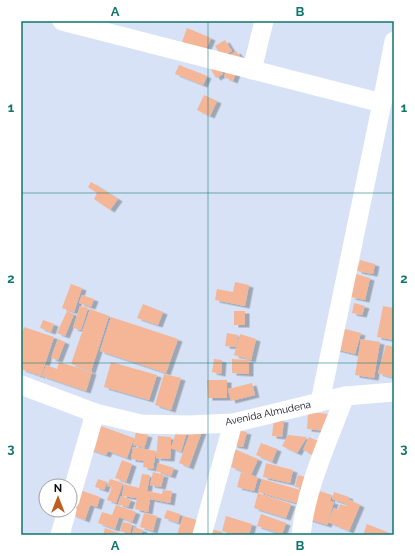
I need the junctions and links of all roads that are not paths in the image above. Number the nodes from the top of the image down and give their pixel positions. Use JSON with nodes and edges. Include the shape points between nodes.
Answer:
{"nodes":[{"id":1,"x":62,"y":21,"type":"edge"},
{"id":2,"x":264,"y":21,"type":"edge"},
{"id":3,"x":394,"y":40,"type":"edge"},
{"id":4,"x":252,"y":70,"type":"junction"},
{"id":5,"x":382,"y":103,"type":"junction"},
{"id":6,"x":21,"y":385,"type":"edge"},
{"id":7,"x":394,"y":392,"type":"edge"},
{"id":8,"x":345,"y":396,"type":"junction"},
{"id":9,"x":320,"y":402,"type":"junction"},
{"id":10,"x":95,"y":413,"type":"junction"},
{"id":11,"x":233,"y":423,"type":"junction"},
{"id":12,"x":76,"y":478,"type":"edge"},
{"id":13,"x":65,"y":518,"type":"edge"},
{"id":14,"x":60,"y":535,"type":"edge"},
{"id":15,"x":202,"y":535,"type":"edge"},
{"id":16,"x":301,"y":535,"type":"edge"}],
"edges":[{"from":1,"to":4,"type":"street"},
{"from":2,"to":4,"type":"street"},
{"from":3,"to":5,"type":"street"},
{"from":4,"to":5,"type":"street"},
{"from":5,"to":9,"type":"street"},
{"from":6,"to":10,"type":"street","name":"Avenida Almudena"},
{"from":7,"to":8,"type":"street","name":"Avenida Almudena"},
{"from":8,"to":9,"type":"street","name":"Avenida Almudena"},
{"from":8,"to":16,"type":"street","via":[[311,486],[302,520]]},
{"from":9,"to":11,"type":"street","name":"Avenida Almudena"},
{"from":10,"to":11,"type":"street","name":"Avenida Almudena","via":[[141,424]]},
{"from":10,"to":12,"type":"street"},
{"from":11,"to":15,"type":"street"},
{"from":13,"to":14,"type":"street"}]}
